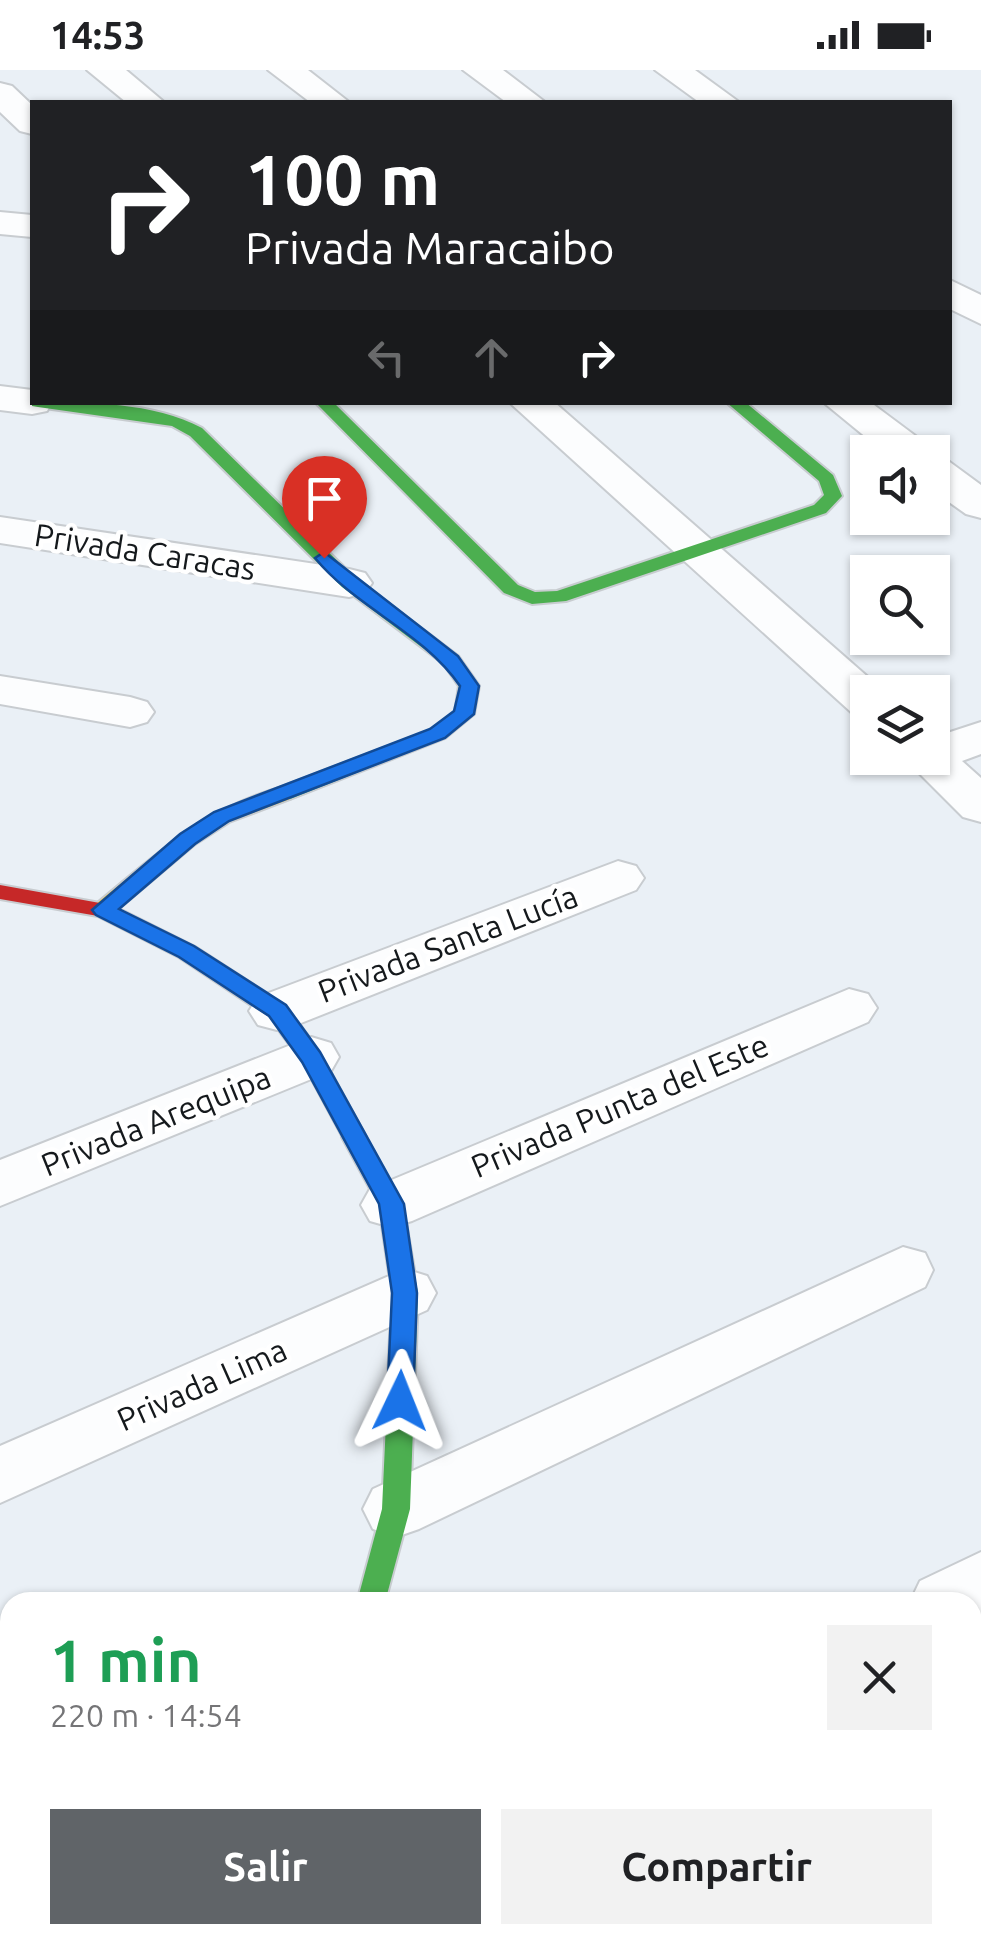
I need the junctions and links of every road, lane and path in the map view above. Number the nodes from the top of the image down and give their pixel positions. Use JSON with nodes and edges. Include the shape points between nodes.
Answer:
{"nodes":[{"id":1,"x":7,"y":70,"type":"edge"},
{"id":2,"x":104,"y":70,"type":"edge"},
{"id":3,"x":285,"y":70,"type":"edge"},
{"id":4,"x":480,"y":70,"type":"edge"},
{"id":5,"x":672,"y":70,"type":"edge"},
{"id":6,"x":0,"y":82,"type":"edge"},
{"id":7,"x":0,"y":93,"type":"edge"},
{"id":8,"x":144,"y":100,"type":"edge"},
{"id":9,"x":329,"y":100,"type":"edge"},
{"id":10,"x":525,"y":100,"type":"edge"},
{"id":11,"x":719,"y":100,"type":"edge"},
{"id":12,"x":30,"y":122,"type":"edge"},
{"id":13,"x":0,"y":224,"type":"edge"},
{"id":14,"x":30,"y":226,"type":"edge"},
{"id":15,"x":0,"y":398,"type":"edge"},
{"id":16,"x":30,"y":401,"type":"edge"},
{"id":17,"x":56,"y":405,"type":"edge"},
{"id":18,"x":326,"y":405,"type":"edge"},
{"id":19,"x":533,"y":405,"type":"edge"},
{"id":20,"x":738,"y":405,"type":"edge"},
{"id":21,"x":847,"y":405,"type":"edge"},
{"id":22,"x":887,"y":435,"type":"edge"},
{"id":23,"x":950,"y":482,"type":"edge"},
{"id":24,"x":981,"y":505,"type":"edge"},
{"id":25,"x":0,"y":530,"type":"edge"},
{"id":26,"x":697,"y":550,"type":"junction"},
{"id":27,"x":350,"y":582,"type":"junction"},
{"id":28,"x":850,"y":686,"type":"edge"},
{"id":29,"x":0,"y":690,"type":"edge"},
{"id":30,"x":130,"y":712,"type":"dead end"},
{"id":31,"x":981,"y":737,"type":"edge"},
{"id":32,"x":950,"y":749,"type":"edge"},
{"id":33,"x":950,"y":775,"type":"edge"},
{"id":34,"x":981,"y":806,"type":"edge"},
{"id":35,"x":618,"y":878,"type":"dead end"},
{"id":36,"x":0,"y":892,"type":"edge"},
{"id":37,"x":103,"y":910,"type":"junction"},
{"id":38,"x":849,"y":1008,"type":"dead end"},
{"id":39,"x":278,"y":1011,"type":"junction"},
{"id":40,"x":312,"y":1058,"type":"junction"},
{"id":41,"x":0,"y":1184,"type":"edge"},
{"id":42,"x":391,"y":1204,"type":"junction"},
{"id":43,"x":903,"y":1270,"type":"dead end"},
{"id":44,"x":405,"y":1293,"type":"junction"},
{"id":45,"x":0,"y":1476,"type":"edge"},
{"id":46,"x":396,"y":1509,"type":"junction"},
{"id":47,"x":374,"y":1592,"type":"edge"}],
"edges":[{"from":1,"to":6,"type":"street"},
{"from":2,"to":8,"type":"street"},
{"from":3,"to":9,"type":"street"},
{"from":4,"to":10,"type":"street"},
{"from":5,"to":11,"type":"street"},
{"from":7,"to":12,"type":"street"},
{"from":13,"to":14,"type":"street"},
{"from":15,"to":16,"type":"street"},
{"from":17,"to":27,"type":"street","via":[[176,422],[196,432]]},
{"from":18,"to":26,"type":"street","via":[[511,589],[532,598],[559,597]]},
{"from":19,"to":26,"type":"street"},
{"from":20,"to":26,"type":"street","via":[[827,479],[833,496],[820,510]]},
{"from":21,"to":22,"type":"street"},
{"from":23,"to":24,"type":"street"},
{"from":25,"to":27,"type":"street","name":"Privada Caracas"},
{"from":26,"to":28,"type":"street"},
{"from":27,"to":37,"type":"street","via":[[452,660],[470,686],[464,714],[438,734],[222,816]]},
{"from":29,"to":30,"type":"street"},
{"from":31,"to":32,"type":"street"},
{"from":33,"to":34,"type":"street"},
{"from":35,"to":39,"type":"street","name":"Privada Santa Lucía"},
{"from":36,"to":37,"type":"street"},
{"from":37,"to":39,"type":"street","via":[[186,952]]},
{"from":38,"to":42,"type":"street","name":"Privada Punta del Este"},
{"from":39,"to":40,"type":"street"},
{"from":40,"to":41,"type":"street","name":"Privada Arequipa"},
{"from":40,"to":42,"type":"street"},
{"from":42,"to":44,"type":"street"},
{"from":43,"to":46,"type":"street"},
{"from":44,"to":45,"type":"street","name":"Privada Lima"},
{"from":44,"to":46,"type":"street"},
{"from":46,"to":47,"type":"street"}]}
